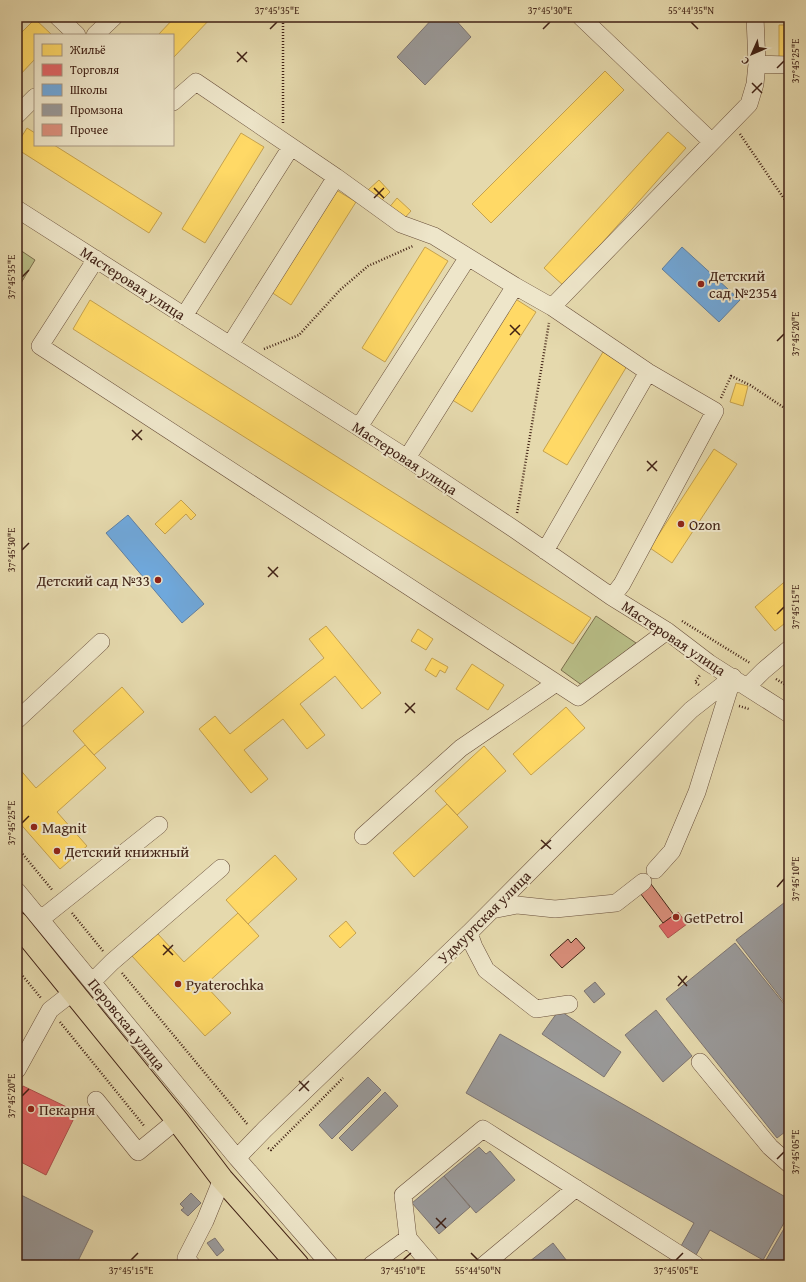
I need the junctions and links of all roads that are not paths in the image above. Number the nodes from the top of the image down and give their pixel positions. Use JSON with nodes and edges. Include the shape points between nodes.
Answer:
{"nodes":[{"id":1,"x":58,"y":17,"type":"edge"},
{"id":2,"x":114,"y":17,"type":"edge"},
{"id":3,"x":582,"y":17,"type":"edge"},
{"id":4,"x":755,"y":17,"type":"edge"},
{"id":5,"x":75,"y":34,"type":"edge"},
{"id":6,"x":96,"y":34,"type":"edge"},
{"id":7,"x":757,"y":64,"type":"junction"},
{"id":8,"x":789,"y":64,"type":"edge"},
{"id":9,"x":34,"y":98,"type":"edge"},
{"id":10,"x":174,"y":101,"type":"edge"},
{"id":11,"x":17,"y":115,"type":"edge"},
{"id":12,"x":712,"y":142,"type":"junction"},
{"id":13,"x":287,"y":145,"type":"junction"},
{"id":14,"x":336,"y":177,"type":"junction"},
{"id":15,"x":17,"y":209,"type":"edge"},
{"id":16,"x":468,"y":257,"type":"junction"},
{"id":17,"x":96,"y":259,"type":"junction"},
{"id":18,"x":515,"y":286,"type":"junction"},
{"id":19,"x":552,"y":306,"type":"junction"},
{"id":20,"x":184,"y":316,"type":"junction"},
{"id":21,"x":230,"y":345,"type":"junction"},
{"id":22,"x":648,"y":372,"type":"junction"},
{"id":23,"x":359,"y":427,"type":"junction"},
{"id":24,"x":407,"y":458,"type":"junction"},
{"id":25,"x":546,"y":551,"type":"junction"},
{"id":26,"x":612,"y":597,"type":"junction"},
{"id":27,"x":667,"y":631,"type":"junction"},
{"id":28,"x":101,"y":642,"type":"dead end"},
{"id":29,"x":789,"y":649,"type":"edge"},
{"id":30,"x":733,"y":677,"type":"junction"},
{"id":31,"x":556,"y":683,"type":"junction"},
{"id":32,"x":747,"y":687,"type":"junction"},
{"id":33,"x":789,"y":714,"type":"edge"},
{"id":34,"x":17,"y":720,"type":"edge"},
{"id":35,"x":159,"y":825,"type":"dead end"},
{"id":36,"x":363,"y":836,"type":"dead end"},
{"id":37,"x":221,"y":868,"type":"dead end"},
{"id":38,"x":17,"y":890,"type":"edge"},
{"id":39,"x":492,"y":910,"type":"junction"},
{"id":40,"x":41,"y":919,"type":"junction"},
{"id":41,"x":17,"y":923,"type":"edge"},
{"id":42,"x":469,"y":933,"type":"junction"},
{"id":43,"x":92,"y":982,"type":"junction"},
{"id":44,"x":73,"y":992,"type":"junction"},
{"id":45,"x":569,"y":1004,"type":"dead end"},
{"id":46,"x":700,"y":1062,"type":"dead end"},
{"id":47,"x":17,"y":1070,"type":"edge"},
{"id":48,"x":96,"y":1100,"type":"dead end"},
{"id":49,"x":177,"y":1120,"type":"junction"},
{"id":50,"x":237,"y":1158,"type":"junction"},
{"id":51,"x":789,"y":1164,"type":"edge"},
{"id":52,"x":222,"y":1179,"type":"junction"},
{"id":53,"x":576,"y":1188,"type":"junction"},
{"id":54,"x":408,"y":1238,"type":"junction"},
{"id":55,"x":187,"y":1263,"type":"edge"},
{"id":56,"x":277,"y":1265,"type":"edge"},
{"id":57,"x":298,"y":1265,"type":"edge"},
{"id":58,"x":330,"y":1265,"type":"edge"},
{"id":59,"x":371,"y":1265,"type":"edge"},
{"id":60,"x":431,"y":1265,"type":"edge"},
{"id":61,"x":484,"y":1265,"type":"edge"},
{"id":62,"x":696,"y":1265,"type":"edge"}],
"edges":[{"from":1,"to":5,"type":"street"},
{"from":2,"to":6,"type":"street"},
{"from":3,"to":12,"type":"street"},
{"from":4,"to":7,"type":"street"},
{"from":7,"to":8,"type":"street"},
{"from":7,"to":12,"type":"street","via":[[749,104]]},
{"from":9,"to":11,"type":"street"},
{"from":10,"to":13,"type":"street","via":[[196,82]]},
{"from":12,"to":19,"type":"street"},
{"from":13,"to":14,"type":"street"},
{"from":13,"to":20,"type":"street"},
{"from":14,"to":16,"type":"street","via":[[401,224],[434,236]]},
{"from":14,"to":21,"type":"street"},
{"from":15,"to":17,"type":"street","name":"Мастеровая улица"},
{"from":16,"to":18,"type":"street"},
{"from":16,"to":23,"type":"street"},
{"from":17,"to":20,"type":"street","name":"Мастеровая улица"},
{"from":17,"to":31,"type":"street","via":[[40,346]]},
{"from":18,"to":19,"type":"street"},
{"from":18,"to":24,"type":"street"},
{"from":19,"to":22,"type":"street"},
{"from":20,"to":21,"type":"street","name":"Мастеровая улица"},
{"from":21,"to":23,"type":"street","name":"Мастеровая улица"},
{"from":22,"to":25,"type":"street"},
{"from":22,"to":26,"type":"street","via":[[715,412],[622,584]]},
{"from":23,"to":24,"type":"street","name":"Мастеровая улица"},
{"from":24,"to":25,"type":"street","name":"Мастеровая улица"},
{"from":25,"to":26,"type":"street","name":"Мастеровая улица"},
{"from":26,"to":27,"type":"street","name":"Мастеровая улица"},
{"from":27,"to":30,"type":"street","name":"Мастеровая улица","via":[[709,663]]},
{"from":27,"to":31,"type":"street","via":[[578,697]]},
{"from":28,"to":34,"type":"street"},
{"from":29,"to":32,"type":"street"},
{"from":30,"to":32,"type":"street","name":"Мастеровая улица"},
{"from":30,"to":39,"type":"street","name":"Удмуртская улица","via":[[691,710]]},
{"from":30,"to":39,"type":"street","via":[[697,792],[672,851],[649,876],[616,903],[555,909],[517,905]]},
{"from":31,"to":36,"type":"street","via":[[461,748]]},
{"from":32,"to":33,"type":"street","name":"Мастеровая улица"},
{"from":35,"to":40,"type":"street"},
{"from":37,"to":43,"type":"street"},
{"from":38,"to":40,"type":"street","name":"Перовская улица"},
{"from":39,"to":42,"type":"street","name":"Удмуртская улица"},
{"from":40,"to":43,"type":"street","name":"Перовская улица"},
{"from":41,"to":44,"type":"main road","name":"Перовская улица"},
{"from":42,"to":45,"type":"street","via":[[486,970],[536,1009]]},
{"from":42,"to":50,"type":"street","name":"Удмуртская улица"},
{"from":43,"to":50,"type":"street","name":"Перовская улица"},
{"from":44,"to":47,"type":"street","via":[[50,1010]]},
{"from":44,"to":49,"type":"main road","name":"Перовская улица"},
{"from":46,"to":51,"type":"street","via":[[770,1147]]},
{"from":48,"to":49,"type":"street","via":[[138,1152]]},
{"from":49,"to":52,"type":"main road","name":"Перовская улица"},
{"from":50,"to":58,"type":"street","name":"Перовская улица"},
{"from":52,"to":55,"type":"street"},
{"from":52,"to":56,"type":"main road"},
{"from":52,"to":57,"type":"main road"},
{"from":53,"to":54,"type":"street","via":[[483,1130],[403,1195]]},
{"from":53,"to":61,"type":"street"},
{"from":53,"to":62,"type":"street"},
{"from":54,"to":59,"type":"street"},
{"from":54,"to":60,"type":"street"}]}
